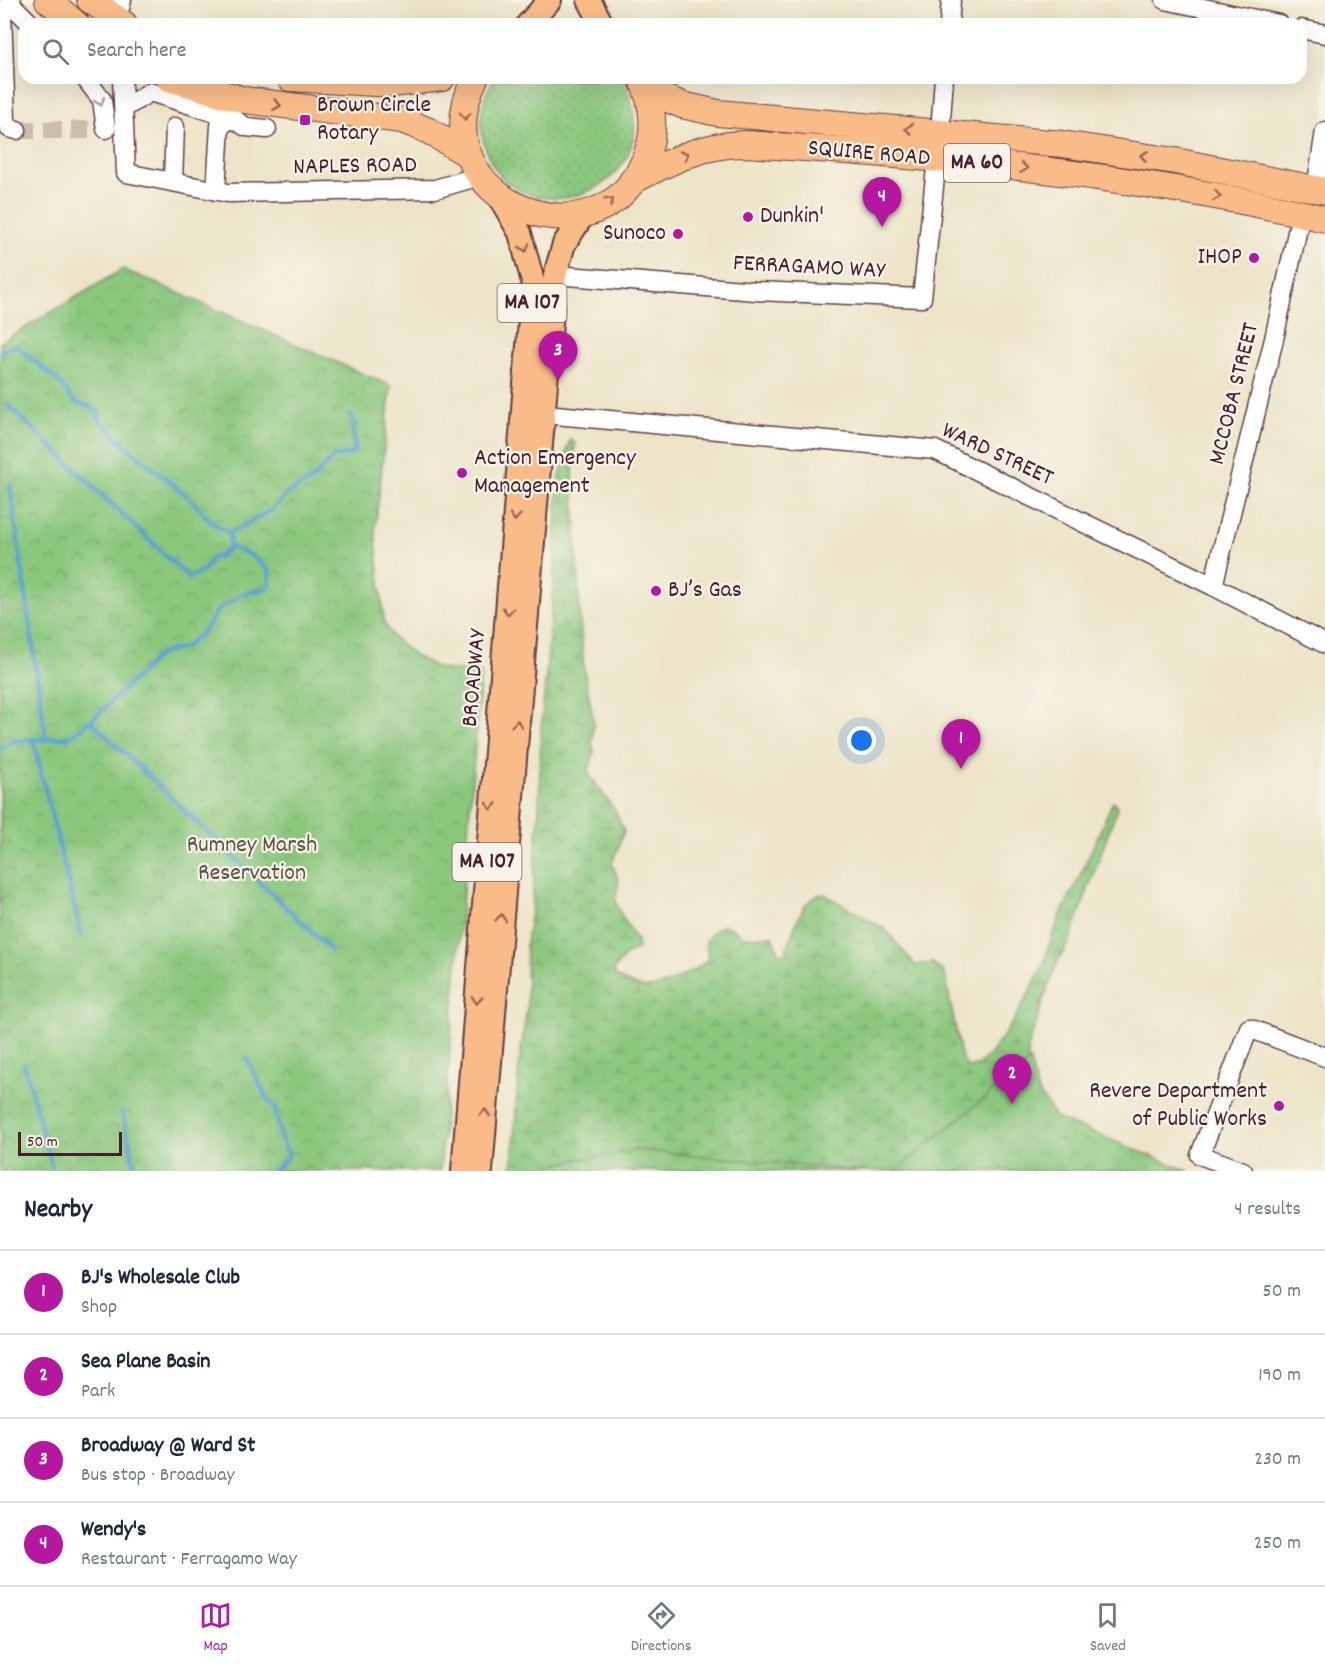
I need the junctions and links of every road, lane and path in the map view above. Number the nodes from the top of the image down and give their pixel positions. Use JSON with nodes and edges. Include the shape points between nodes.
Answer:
{"nodes":[{"id":1,"x":48,"y":0,"type":"edge"},
{"id":2,"x":90,"y":0,"type":"edge"},
{"id":3,"x":550,"y":0,"type":"edge"},
{"id":4,"x":589,"y":0,"type":"edge"},
{"id":5,"x":951,"y":0,"type":"edge"},
{"id":6,"x":1165,"y":0,"type":"edge"},
{"id":7,"x":10,"y":1,"type":"edge"},
{"id":8,"x":121,"y":15,"type":"edge"},
{"id":9,"x":26,"y":18,"type":"edge"},
{"id":10,"x":69,"y":18,"type":"edge"},
{"id":11,"x":534,"y":18,"type":"edge"},
{"id":12,"x":599,"y":18,"type":"edge"},
{"id":13,"x":950,"y":18,"type":"edge"},
{"id":14,"x":1250,"y":18,"type":"edge"},
{"id":15,"x":1307,"y":30,"type":"edge"},
{"id":16,"x":1325,"y":34,"type":"edge"},
{"id":17,"x":90,"y":84,"type":"edge"},
{"id":18,"x":122,"y":84,"type":"edge"},
{"id":19,"x":158,"y":84,"type":"edge"},
{"id":20,"x":473,"y":84,"type":"edge"},
{"id":21,"x":644,"y":84,"type":"edge"},
{"id":22,"x":944,"y":84,"type":"edge"},
{"id":23,"x":220,"y":95,"type":"junction"},
{"id":24,"x":124,"y":108,"type":"junction"},
{"id":25,"x":232,"y":118,"type":"junction"},
{"id":26,"x":175,"y":127,"type":"dead end"},
{"id":27,"x":124,"y":129,"type":"junction"},
{"id":28,"x":267,"y":129,"type":"dead end"},
{"id":29,"x":17,"y":130,"type":"dead end"},
{"id":30,"x":1325,"y":131,"type":"edge"},
{"id":31,"x":940,"y":132,"type":"junction"},
{"id":32,"x":937,"y":159,"type":"junction"},
{"id":33,"x":475,"y":166,"type":"junction"},
{"id":34,"x":632,"y":181,"type":"junction"},
{"id":35,"x":173,"y":182,"type":"junction"},
{"id":36,"x":1320,"y":187,"type":"edge"},
{"id":37,"x":222,"y":192,"type":"junction"},
{"id":38,"x":499,"y":196,"type":"junction"},
{"id":39,"x":584,"y":214,"type":"junction"},
{"id":40,"x":1313,"y":216,"type":"edge"},
{"id":41,"x":555,"y":275,"type":"junction"},
{"id":42,"x":545,"y":414,"type":"junction"},
{"id":43,"x":1213,"y":586,"type":"junction"},
{"id":44,"x":1325,"y":644,"type":"edge"},
{"id":45,"x":1325,"y":1057,"type":"edge"},
{"id":46,"x":463,"y":1171,"type":"edge"},
{"id":47,"x":481,"y":1171,"type":"edge"},
{"id":48,"x":1243,"y":1171,"type":"edge"}],
"edges":[{"from":1,"to":10,"type":"highway"},
{"from":2,"to":8,"type":"highway"},
{"from":3,"to":11,"type":"main road"},
{"from":4,"to":12,"type":"main road"},
{"from":5,"to":13,"type":"street"},
{"from":6,"to":14,"type":"street"},
{"from":7,"to":9,"type":"street"},
{"from":7,"to":29,"type":"street","via":[[2,13],[6,120],[9,128]]},
{"from":15,"to":16,"type":"street"},
{"from":17,"to":27,"type":"street","one_way":true,"via":[[102,100],[101,130]]},
{"from":18,"to":24,"type":"street"},
{"from":19,"to":23,"type":"highway","number":"MA 60"},
{"from":19,"to":24,"type":"street"},
{"from":19,"to":25,"type":"street"},
{"from":20,"to":33,"type":"highway","one_way":true,"via":[[464,116]]},
{"from":31,"to":21,"type":"highway","name":"SQUIRE ROAD","number":"MA 60","one_way":true,"via":[[718,113],[682,105]]},
{"from":21,"to":34,"type":"highway","via":[[652,113],[651,137],[645,160]]},
{"from":22,"to":31,"type":"street"},
{"from":23,"to":25,"type":"street","via":[[232,108]]},
{"from":23,"to":33,"type":"highway","number":"MA 60","one_way":true,"via":[[402,120],[429,130]]},
{"from":24,"to":27,"type":"street"},
{"from":25,"to":28,"type":"street","via":[[246,127]]},
{"from":25,"to":37,"type":"street","via":[[220,126]]},
{"from":26,"to":35,"type":"street"},
{"from":27,"to":35,"type":"street","name":"NAPLES ROAD","via":[[126,172]]},
{"from":30,"to":36,"type":"street"},
{"from":36,"to":31,"type":"highway","name":"SQUIRE ROAD","number":"MA 60","one_way":true,"via":[[1145,156]]},
{"from":34,"to":32,"type":"highway","name":"SQUIRE ROAD","number":"MA 60","one_way":true,"via":[[695,150],[727,144]]},
{"from":32,"to":40,"type":"highway","name":"SQUIRE ROAD","number":"MA 60","one_way":true,"via":[[1130,181]]},
{"from":32,"to":41,"type":"street","name":"FERRAGAMO WAY","via":[[922,298],[756,291]]},
{"from":33,"to":37,"type":"street","name":"NAPLES ROAD","via":[[435,189]]},
{"from":33,"to":38,"type":"highway","number":"MA 60"},
{"from":39,"to":34,"type":"highway","number":"MA 60","one_way":true,"via":[[610,201]]},
{"from":35,"to":37,"type":"street","name":"NAPLES ROAD"},
{"from":38,"to":39,"type":"highway","number":"MA 60","via":[[512,206],[535,214]]},
{"from":38,"to":46,"type":"main road","name":"BROADWAY","number":"MA 107","one_way":true,"via":[[520,233],[533,282]]},
{"from":39,"to":41,"type":"main road","name":"BROADWAY","number":"MA 107","via":[[564,244]]},
{"from":40,"to":43,"type":"street","name":"MCCOBA STREET","via":[[1274,339]]},
{"from":41,"to":42,"type":"main road","name":"BROADWAY","number":"MA 107"},
{"from":42,"to":43,"type":"street","name":"WARD STREET","via":[[935,450]]},
{"from":47,"to":42,"type":"main road","name":"BROADWAY","number":"MA 107","one_way":true},
{"from":43,"to":44,"type":"street","name":"WARD STREET"},
{"from":45,"to":48,"type":"street","via":[[1249,1028],[1200,1155]]}]}
